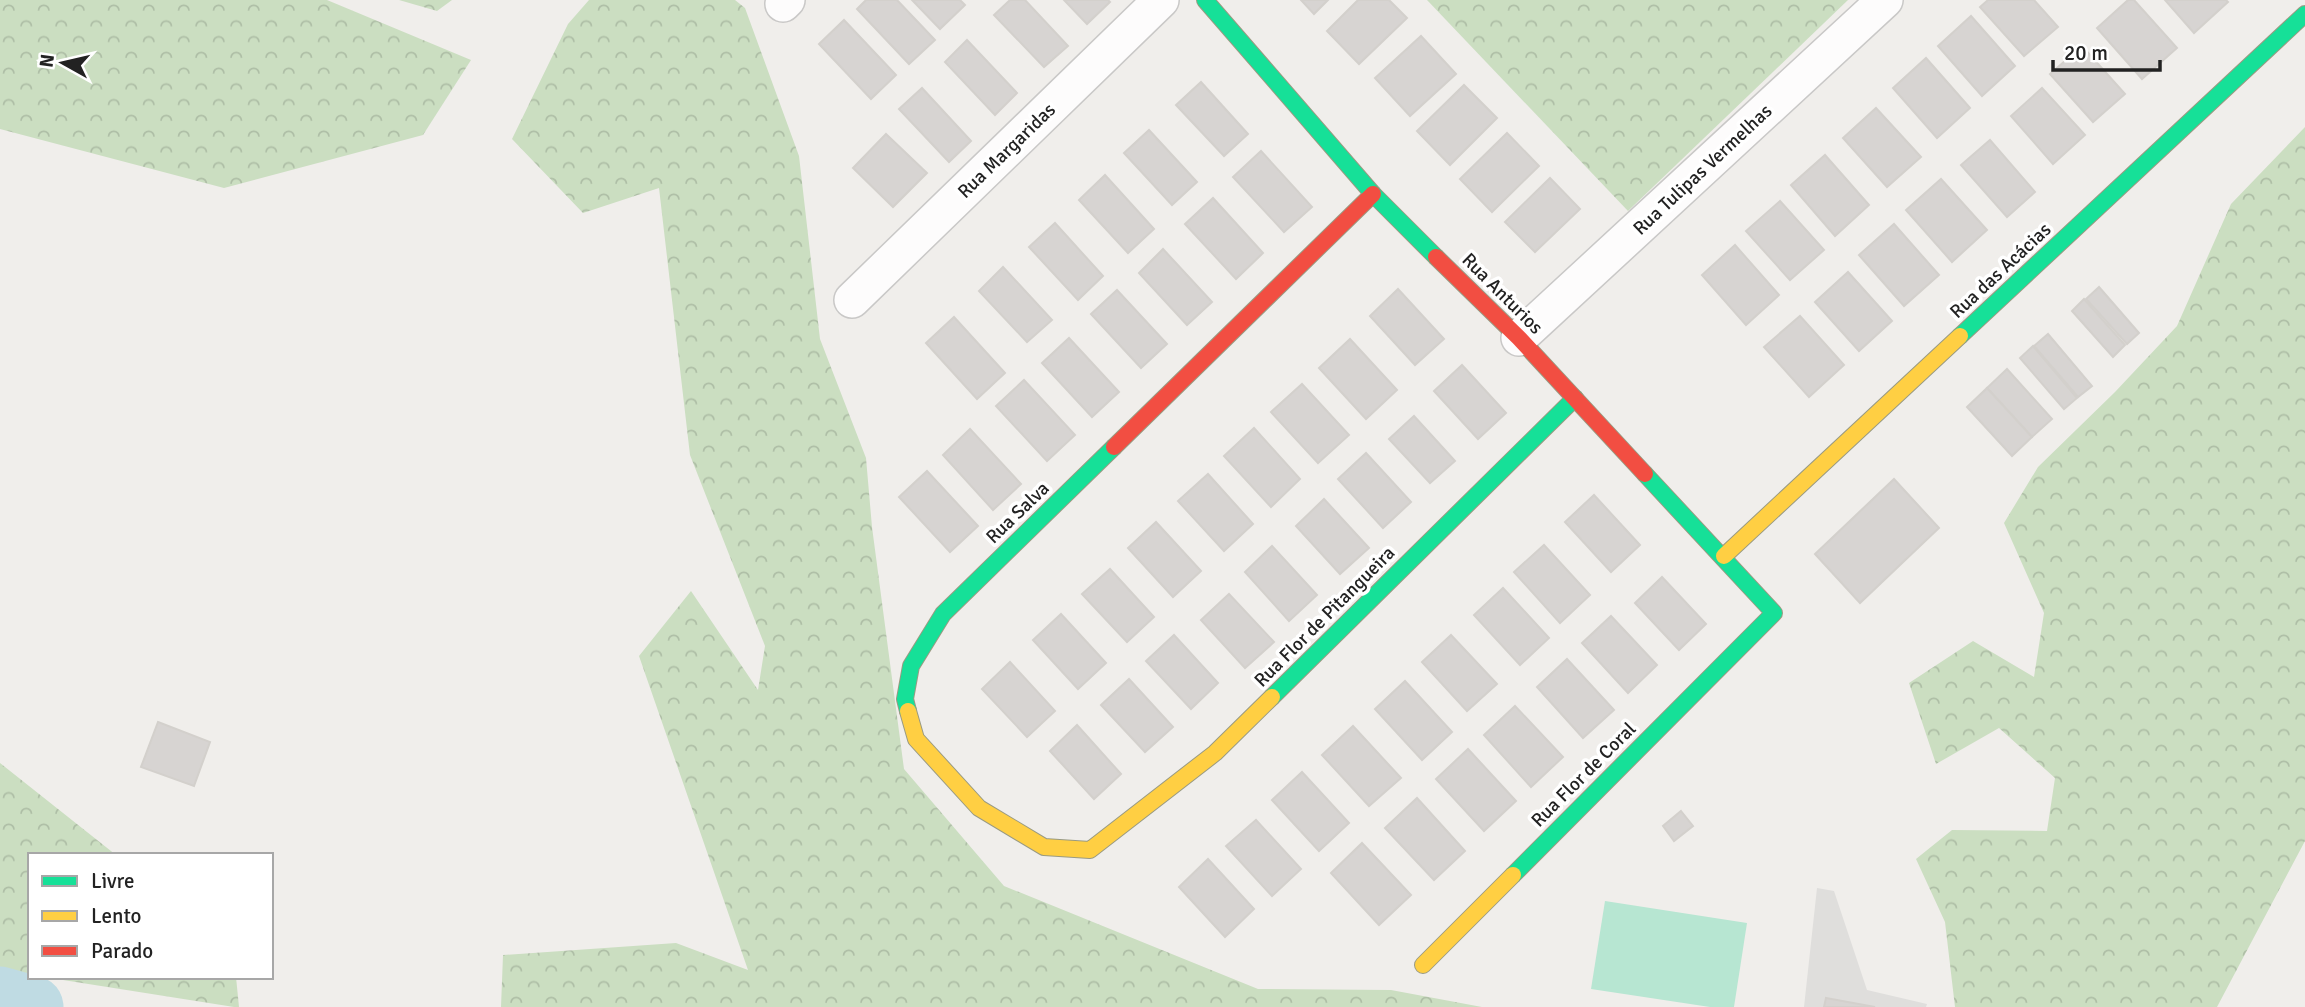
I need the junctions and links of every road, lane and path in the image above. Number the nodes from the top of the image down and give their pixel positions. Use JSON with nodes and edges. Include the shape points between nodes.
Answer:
{"nodes":[{"id":1,"x":1161,"y":0,"type":"edge"},
{"id":2,"x":1205,"y":0,"type":"edge"},
{"id":3,"x":1885,"y":0,"type":"edge"},
{"id":4,"x":2305,"y":14,"type":"edge"},
{"id":5,"x":1373,"y":194,"type":"junction"},
{"id":6,"x":852,"y":300,"type":"dead end"},
{"id":7,"x":1519,"y":338,"type":"junction"},
{"id":8,"x":1575,"y":398,"type":"junction"},
{"id":9,"x":1724,"y":556,"type":"junction"},
{"id":10,"x":1774,"y":613,"type":"joint"},
{"id":11,"x":1090,"y":850,"type":"joint"},
{"id":12,"x":1423,"y":965,"type":"dead end"}],
"edges":[{"from":1,"to":6,"type":"street","name":"Rua Margaridas"},
{"from":2,"to":5,"type":"street","name":"Rua Anturios"},
{"from":3,"to":7,"type":"street","name":"Rua Tulipas Vermelhas"},
{"from":4,"to":9,"type":"street","name":"Rua das Acácias"},
{"from":5,"to":7,"type":"street","name":"Rua Anturios"},
{"from":5,"to":11,"type":"street","name":"Rua Salva","via":[[943,614],[911,666],[905,699],[916,739],[979,808],[1044,847]]},
{"from":7,"to":8,"type":"street","name":"Rua Anturios"},
{"from":8,"to":9,"type":"street","name":"Rua Anturios"},
{"from":8,"to":11,"type":"street","name":"Rua Flor de Pitangueira","via":[[1215,753]]},
{"from":9,"to":10,"type":"street","name":"Rua Anturios"},
{"from":10,"to":12,"type":"street","name":"Rua Flor de Coral"}]}
